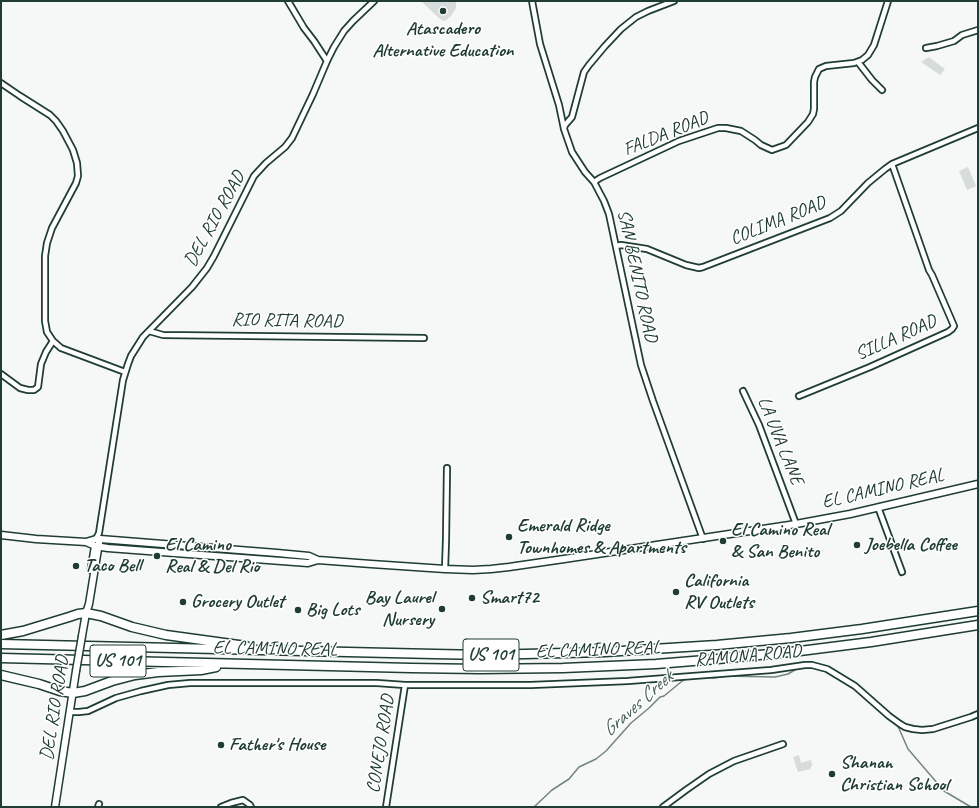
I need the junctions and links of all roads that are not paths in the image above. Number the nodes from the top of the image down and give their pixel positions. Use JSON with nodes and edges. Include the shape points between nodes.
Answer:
{"nodes":[{"id":1,"x":288,"y":1,"type":"edge"},
{"id":2,"x":374,"y":1,"type":"edge"},
{"id":3,"x":532,"y":1,"type":"edge"},
{"id":4,"x":674,"y":1,"type":"edge"},
{"id":5,"x":888,"y":1,"type":"edge"},
{"id":6,"x":978,"y":30,"type":"edge"},
{"id":7,"x":926,"y":48,"type":"dead end"},
{"id":8,"x":327,"y":61,"type":"junction"},
{"id":9,"x":858,"y":62,"type":"junction"},
{"id":10,"x":1,"y":83,"type":"edge"},
{"id":11,"x":882,"y":90,"type":"dead end"},
{"id":12,"x":978,"y":128,"type":"edge"},
{"id":13,"x":564,"y":129,"type":"junction"},
{"id":14,"x":892,"y":164,"type":"junction"},
{"id":15,"x":594,"y":182,"type":"junction"},
{"id":16,"x":616,"y":246,"type":"junction"},
{"id":17,"x":150,"y":331,"type":"junction"},
{"id":18,"x":424,"y":338,"type":"dead end"},
{"id":19,"x":53,"y":342,"type":"junction"},
{"id":20,"x":125,"y":372,"type":"junction"},
{"id":21,"x":1,"y":374,"type":"edge"},
{"id":22,"x":743,"y":391,"type":"dead end"},
{"id":23,"x":800,"y":396,"type":"dead end"},
{"id":24,"x":447,"y":468,"type":"dead end"},
{"id":25,"x":978,"y":484,"type":"edge"},
{"id":26,"x":878,"y":507,"type":"junction"},
{"id":27,"x":796,"y":524,"type":"junction"},
{"id":28,"x":1,"y":535,"type":"edge"},
{"id":29,"x":98,"y":537,"type":"junction"},
{"id":30,"x":703,"y":538,"type":"junction"},
{"id":31,"x":86,"y":542,"type":"junction"},
{"id":32,"x":97,"y":546,"type":"junction"},
{"id":33,"x":318,"y":560,"type":"junction"},
{"id":34,"x":445,"y":569,"type":"junction"},
{"id":35,"x":902,"y":572,"type":"dead end"},
{"id":36,"x":978,"y":611,"type":"edge"},
{"id":37,"x":86,"y":613,"type":"junction"},
{"id":38,"x":978,"y":625,"type":"edge"},
{"id":39,"x":1,"y":635,"type":"edge"},
{"id":40,"x":1,"y":644,"type":"edge"},
{"id":41,"x":282,"y":651,"type":"junction"},
{"id":42,"x":1,"y":658,"type":"edge"},
{"id":43,"x":235,"y":664,"type":"junction"},
{"id":44,"x":1,"y":675,"type":"edge"},
{"id":45,"x":405,"y":685,"type":"junction"},
{"id":46,"x":72,"y":693,"type":"junction"},
{"id":47,"x":70,"y":712,"type":"junction"},
{"id":48,"x":978,"y":714,"type":"edge"},
{"id":49,"x":782,"y":744,"type":"dead end"},
{"id":50,"x":55,"y":807,"type":"edge"},
{"id":51,"x":221,"y":807,"type":"edge"},
{"id":52,"x":251,"y":807,"type":"edge"},
{"id":53,"x":386,"y":807,"type":"edge"},
{"id":54,"x":663,"y":807,"type":"edge"}],
"edges":[{"from":1,"to":8,"type":"street"},
{"from":2,"to":8,"type":"street","name":"DEL RIO ROAD","via":[[344,31]]},
{"from":3,"to":13,"type":"street","name":"SAN BENITO ROAD","via":[[540,44]]},
{"from":4,"to":13,"type":"street","via":[[636,17],[605,46],[584,72],[572,117]]},
{"from":5,"to":9,"type":"street","via":[[874,45],[868,55]]},
{"from":6,"to":7,"type":"street","via":[[962,35],[954,41]]},
{"from":8,"to":17,"type":"street","name":"DEL RIO ROAD","via":[[292,138],[254,176],[207,268]]},
{"from":9,"to":11,"type":"street"},
{"from":9,"to":15,"type":"street","name":"FALDA ROAD","via":[[819,69],[814,82],[813,114],[786,145],[772,150],[740,131],[718,128],[679,141]]},
{"from":10,"to":19,"type":"street","via":[[56,121],[73,150],[77,163],[76,183],[50,233],[46,248],[45,321]]},
{"from":12,"to":14,"type":"street","name":"COLIMA ROAD"},
{"from":13,"to":15,"type":"street","name":"SAN BENITO ROAD","via":[[572,152]]},
{"from":14,"to":16,"type":"street","name":"COLIMA ROAD","via":[[830,218],[703,267],[686,265],[647,249]]},
{"from":14,"to":23,"type":"street","name":"SILLA ROAD","via":[[929,270],[954,326],[948,332]]},
{"from":15,"to":16,"type":"street","name":"SAN BENITO ROAD","via":[[610,214]]},
{"from":16,"to":30,"type":"street","name":"SAN BENITO ROAD","via":[[641,365]]},
{"from":17,"to":18,"type":"street","name":"RIO RITA ROAD","via":[[163,334]]},
{"from":17,"to":20,"type":"street","name":"DEL RIO ROAD","via":[[135,349]]},
{"from":19,"to":20,"type":"street","via":[[61,348]]},
{"from":19,"to":21,"type":"street","via":[[41,364],[38,387],[34,390],[20,388]]},
{"from":20,"to":29,"type":"street","name":"DEL RIO ROAD"},
{"from":22,"to":27,"type":"street","name":"LA UVA LANE","via":[[759,425]]},
{"from":24,"to":34,"type":"street"},
{"from":25,"to":26,"type":"main road","name":"EL CAMINO REAL"},
{"from":26,"to":27,"type":"main road","name":"EL CAMINO REAL"},
{"from":26,"to":35,"type":"street"},
{"from":27,"to":30,"type":"main road","name":"EL CAMINO REAL"},
{"from":28,"to":31,"type":"main road","name":"EL CAMINO REAL"},
{"from":29,"to":31,"type":"main road","name":"EL CAMINO REAL"},
{"from":29,"to":32,"type":"main road","name":"DEL RIO ROAD"},
{"from":29,"to":33,"type":"main road","name":"EL CAMINO REAL","via":[[309,556]]},
{"from":30,"to":34,"type":"main road","name":"EL CAMINO REAL","via":[[505,568]]},
{"from":31,"to":32,"type":"main road","name":"EL CAMINO REAL"},
{"from":32,"to":33,"type":"main road","name":"EL CAMINO REAL","via":[[308,563]]},
{"from":32,"to":37,"type":"main road","name":"DEL RIO ROAD"},
{"from":33,"to":34,"type":"main road","name":"EL CAMINO REAL"},
{"from":36,"to":41,"type":"highway","name":"EL CAMINO REAL","number":"US 101","via":[[791,638],[655,650],[485,655]]},
{"from":37,"to":39,"type":"highway"},
{"from":37,"to":41,"type":"highway","via":[[166,636]]},
{"from":37,"to":46,"type":"main road","name":"DEL RIO ROAD","bridge":true},
{"from":38,"to":43,"type":"highway","name":"EL CAMINO REAL","number":"US 101","via":[[800,651],[634,665],[480,669]]},
{"from":40,"to":41,"type":"highway","name":"EL CAMINO REAL","number":"US 101"},
{"from":42,"to":43,"type":"highway","name":"EL CAMINO REAL","number":"US 101"},
{"from":43,"to":46,"type":"highway","via":[[201,670],[135,675]]},
{"from":44,"to":46,"type":"highway"},
{"from":45,"to":47,"type":"street","name":"RAMONA ROAD","via":[[190,683],[141,691],[116,698],[84,712]]},
{"from":45,"to":48,"type":"street","name":"RAMONA ROAD","via":[[531,685],[628,681],[812,665],[827,669],[858,688],[905,727],[933,729]]},
{"from":45,"to":53,"type":"street","name":"CONEJO ROAD"},
{"from":46,"to":47,"type":"main road","name":"DEL RIO ROAD"},
{"from":47,"to":50,"type":"main road","name":"DEL RIO ROAD"},
{"from":49,"to":54,"type":"street","via":[[734,761],[709,774]]},
{"from":51,"to":52,"type":"street","via":[[243,800]]}]}
